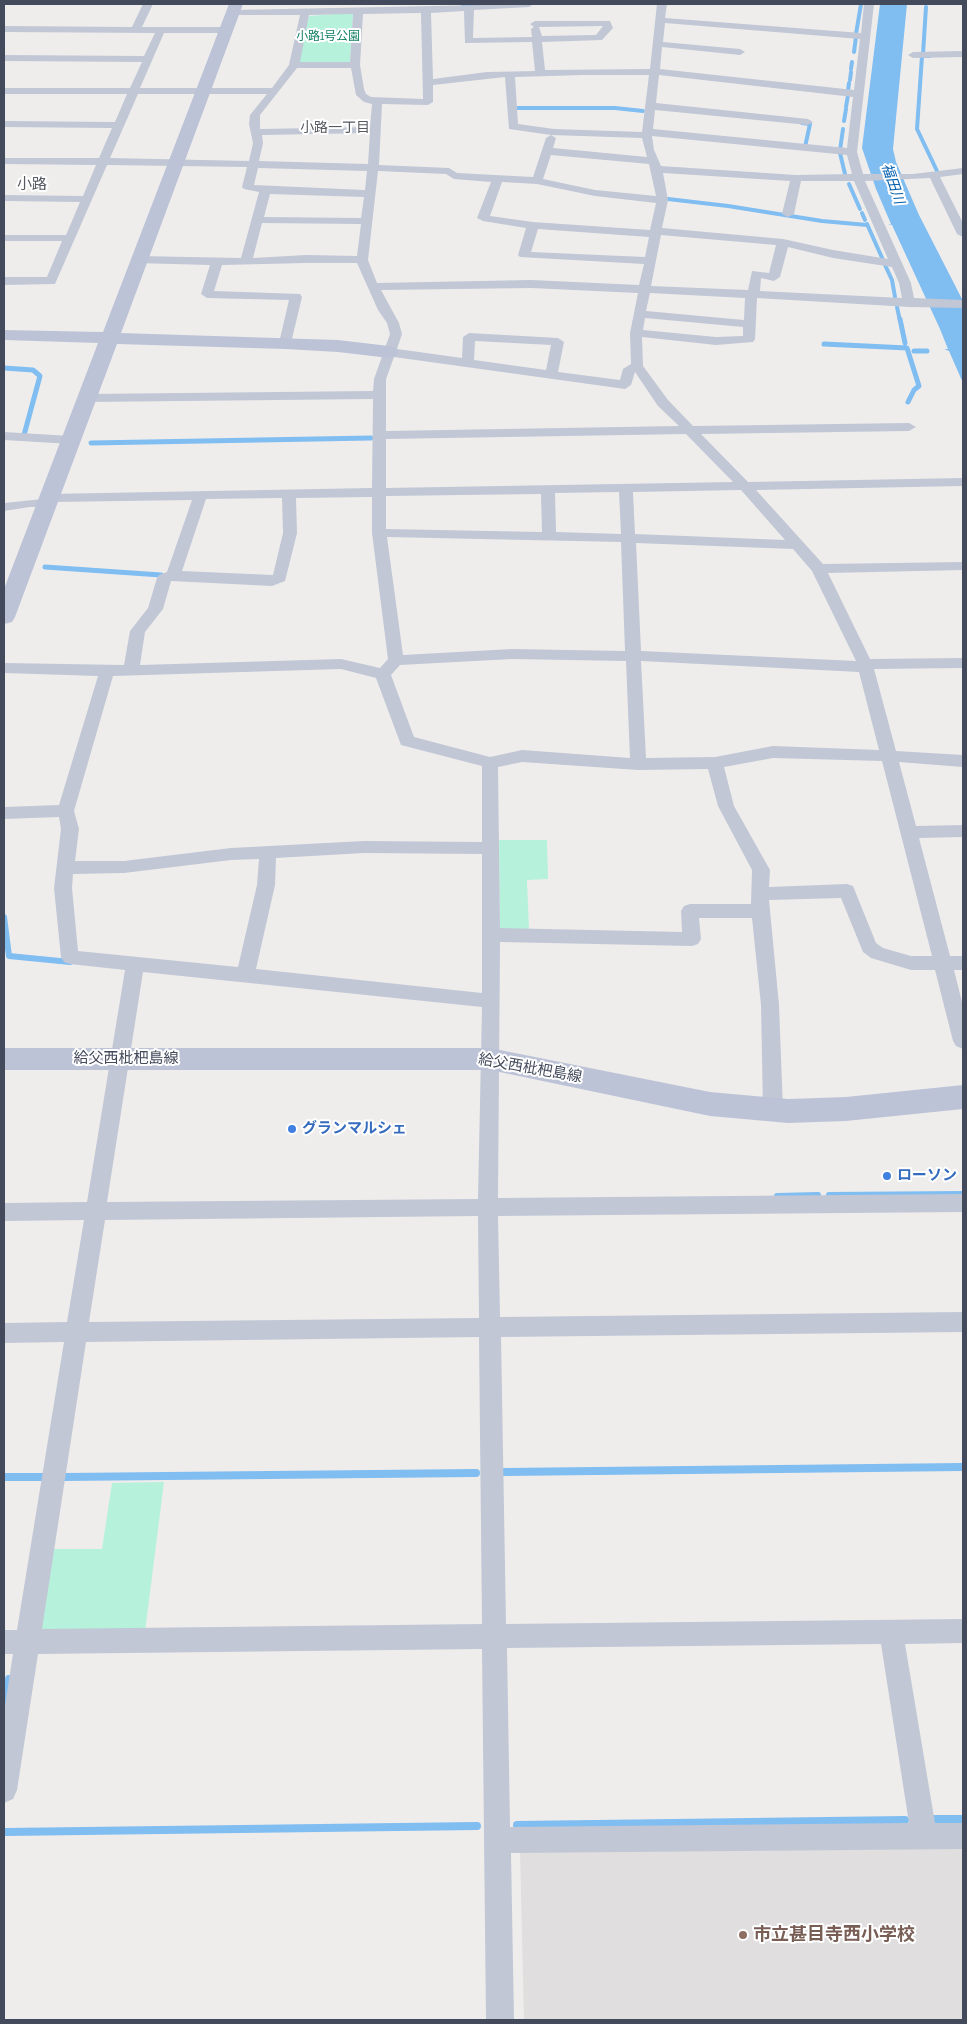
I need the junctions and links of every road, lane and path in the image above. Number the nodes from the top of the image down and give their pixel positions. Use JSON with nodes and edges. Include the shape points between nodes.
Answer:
{"nodes":[{"id":1,"x":148,"y":4,"type":"edge"},
{"id":2,"x":662,"y":4,"type":"edge"},
{"id":3,"x":869,"y":4,"type":"edge"},
{"id":4,"x":234,"y":8,"type":"edge"},
{"id":5,"x":469,"y":8,"type":"junction"},
{"id":6,"x":531,"y":8,"type":"edge"},
{"id":7,"x":426,"y":10,"type":"junction"},
{"id":8,"x":358,"y":11,"type":"junction"},
{"id":9,"x":305,"y":12,"type":"junction"},
{"id":10,"x":660,"y":20,"type":"junction"},
{"id":11,"x":535,"y":24,"type":"junction"},
{"id":12,"x":4,"y":29,"type":"edge"},
{"id":13,"x":136,"y":29,"type":"junction"},
{"id":14,"x":161,"y":29,"type":"junction"},
{"id":15,"x":226,"y":30,"type":"junction"},
{"id":16,"x":865,"y":36,"type":"junction"},
{"id":17,"x":538,"y":40,"type":"junction"},
{"id":18,"x":658,"y":44,"type":"junction"},
{"id":19,"x":740,"y":52,"type":"dead end"},
{"id":20,"x":963,"y":54,"type":"edge"},
{"id":21,"x":913,"y":55,"type":"dead end"},
{"id":22,"x":4,"y":58,"type":"edge"},
{"id":23,"x":148,"y":59,"type":"junction"},
{"id":24,"x":294,"y":65,"type":"junction"},
{"id":25,"x":355,"y":65,"type":"junction"},
{"id":26,"x":655,"y":72,"type":"junction"},
{"id":27,"x":540,"y":73,"type":"junction"},
{"id":28,"x":510,"y":74,"type":"junction"},
{"id":29,"x":429,"y":82,"type":"junction"},
{"id":30,"x":4,"y":91,"type":"edge"},
{"id":31,"x":275,"y":91,"type":"junction"},
{"id":32,"x":134,"y":92,"type":"junction"},
{"id":33,"x":202,"y":92,"type":"junction"},
{"id":34,"x":858,"y":94,"type":"junction"},
{"id":35,"x":377,"y":101,"type":"junction"},
{"id":36,"x":651,"y":106,"type":"junction"},
{"id":37,"x":808,"y":122,"type":"dead end"},
{"id":38,"x":4,"y":124,"type":"edge"},
{"id":39,"x":120,"y":125,"type":"junction"},
{"id":40,"x":375,"y":130,"type":"junction"},
{"id":41,"x":255,"y":132,"type":"junction"},
{"id":42,"x":554,"y":132,"type":"junction"},
{"id":43,"x":647,"y":134,"type":"junction"},
{"id":44,"x":547,"y":151,"type":"junction"},
{"id":45,"x":852,"y":152,"type":"junction"},
{"id":46,"x":4,"y":161,"type":"edge"},
{"id":47,"x":103,"y":161,"type":"junction"},
{"id":48,"x":176,"y":162,"type":"junction"},
{"id":49,"x":253,"y":165,"type":"junction"},
{"id":50,"x":655,"y":165,"type":"junction"},
{"id":51,"x":373,"y":168,"type":"junction"},
{"id":52,"x":963,"y":171,"type":"edge"},
{"id":53,"x":934,"y":175,"type":"junction"},
{"id":54,"x":796,"y":178,"type":"junction"},
{"id":55,"x":860,"y":178,"type":"junction"},
{"id":56,"x":498,"y":179,"type":"junction"},
{"id":57,"x":537,"y":181,"type":"junction"},
{"id":58,"x":265,"y":190,"type":"junction"},
{"id":59,"x":370,"y":194,"type":"junction"},
{"id":60,"x":4,"y":198,"type":"edge"},
{"id":61,"x":87,"y":198,"type":"junction"},
{"id":62,"x":662,"y":200,"type":"junction"},
{"id":63,"x":788,"y":214,"type":"dead end"},
{"id":64,"x":257,"y":220,"type":"junction"},
{"id":65,"x":367,"y":221,"type":"junction"},
{"id":66,"x":533,"y":225,"type":"junction"},
{"id":67,"x":656,"y":233,"type":"junction"},
{"id":68,"x":963,"y":234,"type":"edge"},
{"id":69,"x":4,"y":238,"type":"edge"},
{"id":70,"x":69,"y":238,"type":"junction"},
{"id":71,"x":783,"y":242,"type":"junction"},
{"id":72,"x":567,"y":243,"type":"junction"},
{"id":73,"x":139,"y":260,"type":"junction"},
{"id":74,"x":362,"y":260,"type":"junction"},
{"id":75,"x":649,"y":260,"type":"junction"},
{"id":76,"x":217,"y":261,"type":"junction"},
{"id":77,"x":246,"y":262,"type":"junction"},
{"id":78,"x":896,"y":264,"type":"junction"},
{"id":79,"x":4,"y":281,"type":"edge"},
{"id":80,"x":373,"y":287,"type":"junction"},
{"id":81,"x":644,"y":290,"type":"junction"},
{"id":82,"x":752,"y":295,"type":"junction"},
{"id":83,"x":913,"y":303,"type":"junction"},
{"id":84,"x":963,"y":304,"type":"edge"},
{"id":85,"x":639,"y":314,"type":"junction"},
{"id":86,"x":750,"y":324,"type":"junction"},
{"id":87,"x":636,"y":333,"type":"junction"},
{"id":88,"x":4,"y":335,"type":"edge"},
{"id":89,"x":110,"y":338,"type":"junction"},
{"id":90,"x":285,"y":343,"type":"junction"},
{"id":91,"x":389,"y":352,"type":"junction"},
{"id":92,"x":468,"y":362,"type":"junction"},
{"id":93,"x":636,"y":366,"type":"junction"},
{"id":94,"x":551,"y":376,"type":"junction"},
{"id":95,"x":379,"y":395,"type":"junction"},
{"id":96,"x":87,"y":398,"type":"junction"},
{"id":97,"x":910,"y":428,"type":"dead end"},
{"id":98,"x":691,"y":430,"type":"junction"},
{"id":99,"x":379,"y":435,"type":"junction"},
{"id":100,"x":4,"y":436,"type":"edge"},
{"id":101,"x":71,"y":440,"type":"junction"},
{"id":102,"x":963,"y":482,"type":"edge"},
{"id":103,"x":745,"y":486,"type":"junction"},
{"id":104,"x":626,"y":489,"type":"junction"},
{"id":105,"x":548,"y":490,"type":"junction"},
{"id":106,"x":379,"y":493,"type":"junction"},
{"id":107,"x":289,"y":494,"type":"junction"},
{"id":108,"x":200,"y":496,"type":"junction"},
{"id":109,"x":48,"y":501,"type":"junction"},
{"id":110,"x":4,"y":507,"type":"edge"},
{"id":111,"x":379,"y":532,"type":"junction"},
{"id":112,"x":549,"y":536,"type":"junction"},
{"id":113,"x":628,"y":538,"type":"junction"},
{"id":114,"x":798,"y":545,"type":"junction"},
{"id":115,"x":963,"y":566,"type":"edge"},
{"id":116,"x":819,"y":569,"type":"junction"},
{"id":117,"x":173,"y":575,"type":"junction"},
{"id":118,"x":4,"y":617,"type":"edge"},
{"id":119,"x":634,"y":656,"type":"junction"},
{"id":120,"x":396,"y":660,"type":"junction"},
{"id":121,"x":963,"y":663,"type":"edge"},
{"id":122,"x":866,"y":665,"type":"junction"},
{"id":123,"x":4,"y":668,"type":"edge"},
{"id":124,"x":131,"y":670,"type":"junction"},
{"id":125,"x":107,"y":671,"type":"junction"},
{"id":126,"x":383,"y":674,"type":"junction"},
{"id":127,"x":888,"y":756,"type":"junction"},
{"id":128,"x":963,"y":761,"type":"edge"},
{"id":129,"x":490,"y":763,"type":"junction"},
{"id":130,"x":638,"y":764,"type":"junction"},
{"id":131,"x":715,"y":764,"type":"junction"},
{"id":132,"x":66,"y":811,"type":"junction"},
{"id":133,"x":4,"y":813,"type":"edge"},
{"id":134,"x":963,"y":831,"type":"edge"},
{"id":135,"x":908,"y":832,"type":"junction"},
{"id":136,"x":490,"y":848,"type":"junction"},
{"id":137,"x":268,"y":852,"type":"junction"},
{"id":138,"x":66,"y":868,"type":"junction"},
{"id":139,"x":760,"y":903,"type":"junction"},
{"id":140,"x":490,"y":935,"type":"junction"},
{"id":141,"x":943,"y":963,"type":"junction"},
{"id":142,"x":963,"y":963,"type":"edge"},
{"id":143,"x":135,"y":964,"type":"junction"},
{"id":144,"x":246,"y":975,"type":"junction"},
{"id":145,"x":491,"y":1001,"type":"junction"},
{"id":146,"x":963,"y":1041,"type":"edge"},
{"id":147,"x":4,"y":1059,"type":"edge"},
{"id":148,"x":121,"y":1059,"type":"junction"},
{"id":149,"x":490,"y":1059,"type":"junction"},
{"id":150,"x":963,"y":1097,"type":"edge"},
{"id":151,"x":773,"y":1110,"type":"junction"},
{"id":152,"x":963,"y":1203,"type":"edge"},
{"id":153,"x":488,"y":1207,"type":"junction"},
{"id":154,"x":97,"y":1211,"type":"junction"},
{"id":155,"x":4,"y":1212,"type":"edge"},
{"id":156,"x":963,"y":1322,"type":"edge"},
{"id":157,"x":489,"y":1327,"type":"junction"},
{"id":158,"x":77,"y":1332,"type":"junction"},
{"id":159,"x":4,"y":1333,"type":"edge"},
{"id":160,"x":891,"y":1632,"type":"junction"},
{"id":161,"x":963,"y":1632,"type":"edge"},
{"id":162,"x":493,"y":1636,"type":"junction"},
{"id":163,"x":16,"y":1642,"type":"edge"},
{"id":164,"x":4,"y":1790,"type":"edge"},
{"id":165,"x":924,"y":1836,"type":"junction"},
{"id":166,"x":963,"y":1836,"type":"edge"},
{"id":167,"x":497,"y":1840,"type":"junction"},
{"id":168,"x":500,"y":2020,"type":"edge"}],
"edges":[{"from":1,"to":13,"type":"street"},
{"from":2,"to":10,"type":"street"},
{"from":3,"to":16,"type":"street"},
{"from":4,"to":9,"type":"street"},
{"from":4,"to":15,"type":"street"},
{"from":5,"to":6,"type":"street"},
{"from":5,"to":7,"type":"street"},
{"from":5,"to":17,"type":"street","via":[[468,41]]},
{"from":6,"to":11,"type":"street"},
{"from":7,"to":8,"type":"street"},
{"from":7,"to":29,"type":"street"},
{"from":8,"to":9,"type":"street"},
{"from":8,"to":25,"type":"street"},
{"from":9,"to":24,"type":"street"},
{"from":10,"to":16,"type":"street"},
{"from":10,"to":18,"type":"street"},
{"from":11,"to":17,"type":"street"},
{"from":11,"to":17,"type":"street","via":[[607,23],[608,28],[599,38]]},
{"from":12,"to":13,"type":"street"},
{"from":13,"to":14,"type":"street"},
{"from":14,"to":15,"type":"street"},
{"from":14,"to":23,"type":"street"},
{"from":15,"to":33,"type":"street"},
{"from":16,"to":34,"type":"street"},
{"from":17,"to":27,"type":"street"},
{"from":18,"to":19,"type":"street"},
{"from":18,"to":26,"type":"street"},
{"from":20,"to":21,"type":"street"},
{"from":22,"to":23,"type":"street"},
{"from":23,"to":32,"type":"street"},
{"from":24,"to":25,"type":"street"},
{"from":24,"to":31,"type":"street"},
{"from":25,"to":35,"type":"street","via":[[361,95]]},
{"from":26,"to":27,"type":"street"},
{"from":26,"to":34,"type":"street"},
{"from":26,"to":36,"type":"street"},
{"from":27,"to":28,"type":"street"},
{"from":28,"to":29,"type":"street"},
{"from":28,"to":42,"type":"street","via":[[513,128]]},
{"from":29,"to":35,"type":"street","via":[[428,102]]},
{"from":30,"to":32,"type":"street"},
{"from":31,"to":33,"type":"street"},
{"from":31,"to":41,"type":"street","via":[[255,116]]},
{"from":32,"to":33,"type":"street"},
{"from":32,"to":39,"type":"street"},
{"from":33,"to":48,"type":"street"},
{"from":34,"to":45,"type":"street"},
{"from":35,"to":40,"type":"street"},
{"from":36,"to":37,"type":"street"},
{"from":36,"to":43,"type":"street"},
{"from":38,"to":39,"type":"street"},
{"from":39,"to":47,"type":"street"},
{"from":40,"to":41,"type":"street"},
{"from":40,"to":51,"type":"street"},
{"from":41,"to":49,"type":"street","via":[[258,143]]},
{"from":42,"to":43,"type":"street"},
{"from":42,"to":44,"type":"street"},
{"from":43,"to":45,"type":"street"},
{"from":43,"to":50,"type":"street"},
{"from":44,"to":50,"type":"street"},
{"from":44,"to":57,"type":"street"},
{"from":45,"to":55,"type":"street"},
{"from":46,"to":47,"type":"street"},
{"from":47,"to":48,"type":"street"},
{"from":47,"to":61,"type":"street"},
{"from":48,"to":49,"type":"street"},
{"from":48,"to":73,"type":"street"},
{"from":49,"to":51,"type":"street"},
{"from":49,"to":58,"type":"street","via":[[248,187]]},
{"from":50,"to":54,"type":"street"},
{"from":50,"to":62,"type":"street"},
{"from":51,"to":56,"type":"street","via":[[450,171],[454,176]]},
{"from":51,"to":59,"type":"street"},
{"from":52,"to":53,"type":"street"},
{"from":53,"to":55,"type":"street"},
{"from":53,"to":68,"type":"street"},
{"from":54,"to":55,"type":"street"},
{"from":54,"to":63,"type":"street"},
{"from":55,"to":78,"type":"street"},
{"from":56,"to":57,"type":"street"},
{"from":56,"to":66,"type":"street","via":[[483,218]]},
{"from":57,"to":62,"type":"street","via":[[595,193]]},
{"from":58,"to":59,"type":"street"},
{"from":58,"to":64,"type":"street"},
{"from":59,"to":65,"type":"street"},
{"from":60,"to":61,"type":"street"},
{"from":61,"to":70,"type":"street"},
{"from":62,"to":67,"type":"street"},
{"from":64,"to":65,"type":"street"},
{"from":64,"to":77,"type":"street"},
{"from":65,"to":74,"type":"street"},
{"from":66,"to":72,"type":"street"},
{"from":66,"to":72,"type":"street","via":[[524,255]]},
{"from":67,"to":71,"type":"street"},
{"from":67,"to":72,"type":"street"},
{"from":67,"to":75,"type":"street"},
{"from":69,"to":70,"type":"street"},
{"from":70,"to":79,"type":"street","via":[[51,281]]},
{"from":71,"to":78,"type":"street"},
{"from":71,"to":82,"type":"street","via":[[774,277],[756,274]]},
{"from":72,"to":75,"type":"street"},
{"from":73,"to":76,"type":"street"},
{"from":73,"to":89,"type":"street"},
{"from":74,"to":77,"type":"street"},
{"from":74,"to":80,"type":"street"},
{"from":75,"to":81,"type":"street"},
{"from":76,"to":77,"type":"street"},
{"from":76,"to":90,"type":"street","via":[[207,294],[296,297]]},
{"from":78,"to":83,"type":"street"},
{"from":80,"to":81,"type":"street","via":[[531,284]]},
{"from":80,"to":91,"type":"street","via":[[396,334]]},
{"from":81,"to":82,"type":"street"},
{"from":81,"to":85,"type":"street"},
{"from":82,"to":83,"type":"street"},
{"from":82,"to":86,"type":"street"},
{"from":83,"to":84,"type":"street"},
{"from":85,"to":86,"type":"street"},
{"from":85,"to":87,"type":"street"},
{"from":86,"to":87,"type":"street","via":[[749,339],[716,341]]},
{"from":87,"to":93,"type":"street"},
{"from":88,"to":89,"type":"street"},
{"from":89,"to":90,"type":"street"},
{"from":89,"to":96,"type":"street"},
{"from":90,"to":91,"type":"street"},
{"from":91,"to":92,"type":"street"},
{"from":91,"to":95,"type":"street","via":[[380,379]]},
{"from":92,"to":94,"type":"street"},
{"from":92,"to":94,"type":"street","via":[[469,336],[558,342]]},
{"from":93,"to":94,"type":"street","via":[[629,369],[625,384]]},
{"from":93,"to":98,"type":"street","via":[[663,403]]},
{"from":95,"to":96,"type":"street"},
{"from":95,"to":99,"type":"street"},
{"from":96,"to":101,"type":"street"},
{"from":97,"to":98,"type":"street"},
{"from":98,"to":99,"type":"street"},
{"from":98,"to":103,"type":"street"},
{"from":99,"to":106,"type":"street"},
{"from":100,"to":101,"type":"street"},
{"from":101,"to":109,"type":"street"},
{"from":102,"to":103,"type":"street"},
{"from":103,"to":104,"type":"street"},
{"from":103,"to":114,"type":"street"},
{"from":104,"to":105,"type":"street"},
{"from":104,"to":113,"type":"street"},
{"from":105,"to":106,"type":"street"},
{"from":105,"to":112,"type":"street"},
{"from":106,"to":107,"type":"street"},
{"from":106,"to":111,"type":"street"},
{"from":107,"to":108,"type":"street"},
{"from":107,"to":117,"type":"street","via":[[290,533],[280,578],[272,581]]},
{"from":108,"to":109,"type":"street"},
{"from":108,"to":117,"type":"street"},
{"from":109,"to":110,"type":"street"},
{"from":109,"to":118,"type":"street"},
{"from":111,"to":112,"type":"street"},
{"from":111,"to":120,"type":"street"},
{"from":112,"to":113,"type":"street"},
{"from":113,"to":114,"type":"street"},
{"from":113,"to":119,"type":"street"},
{"from":114,"to":116,"type":"street"},
{"from":115,"to":116,"type":"street"},
{"from":116,"to":122,"type":"street"},
{"from":117,"to":124,"type":"street","via":[[164,578],[155,609],[138,631]]},
{"from":119,"to":120,"type":"street","via":[[512,654]]},
{"from":119,"to":122,"type":"street"},
{"from":119,"to":130,"type":"street"},
{"from":120,"to":126,"type":"street"},
{"from":121,"to":122,"type":"street"},
{"from":122,"to":127,"type":"street"},
{"from":123,"to":125,"type":"street"},
{"from":124,"to":125,"type":"street"},
{"from":124,"to":126,"type":"street","via":[[341,664]]},
{"from":125,"to":132,"type":"street"},
{"from":126,"to":129,"type":"street","via":[[407,741]]},
{"from":127,"to":128,"type":"street"},
{"from":127,"to":131,"type":"street","via":[[773,752]]},
{"from":127,"to":135,"type":"street"},
{"from":129,"to":130,"type":"street","via":[[522,756]]},
{"from":129,"to":136,"type":"street"},
{"from":130,"to":131,"type":"street"},
{"from":131,"to":139,"type":"street","via":[[726,806],[761,870]]},
{"from":132,"to":133,"type":"street"},
{"from":132,"to":138,"type":"street","via":[[70,829]]},
{"from":134,"to":135,"type":"street"},
{"from":135,"to":141,"type":"street"},
{"from":136,"to":137,"type":"street","via":[[364,847]]},
{"from":136,"to":140,"type":"street"},
{"from":137,"to":138,"type":"street","via":[[124,867]]},
{"from":137,"to":144,"type":"street","via":[[266,885]]},
{"from":138,"to":143,"type":"street","via":[[63,888],[70,957]]},
{"from":139,"to":140,"type":"street","via":[[690,911],[692,939]]},
{"from":139,"to":141,"type":"street","via":[[847,891],[869,947],[877,953],[912,963]]},
{"from":139,"to":151,"type":"street","via":[[770,1005]]},
{"from":140,"to":145,"type":"street"},
{"from":141,"to":142,"type":"street"},
{"from":141,"to":146,"type":"street"},
{"from":143,"to":144,"type":"street"},
{"from":143,"to":148,"type":"street"},
{"from":144,"to":145,"type":"street"},
{"from":145,"to":149,"type":"street"},
{"from":147,"to":148,"type":"street","name":"給父西枇杷島線"},
{"from":148,"to":149,"type":"street","name":"給父西枇杷島線"},
{"from":148,"to":154,"type":"street"},
{"from":149,"to":151,"type":"street","name":"給父西枇杷島線","via":[[710,1104]]},
{"from":149,"to":153,"type":"street"},
{"from":150,"to":151,"type":"street","name":"給父西枇杷島線","via":[[846,1109]]},
{"from":152,"to":153,"type":"street"},
{"from":153,"to":154,"type":"street"},
{"from":153,"to":157,"type":"street"},
{"from":154,"to":155,"type":"street"},
{"from":154,"to":158,"type":"street"},
{"from":156,"to":157,"type":"street"},
{"from":157,"to":158,"type":"street"},
{"from":157,"to":162,"type":"street"},
{"from":158,"to":159,"type":"street"},
{"from":158,"to":163,"type":"street"},
{"from":160,"to":161,"type":"street"},
{"from":160,"to":162,"type":"street"},
{"from":160,"to":165,"type":"street"},
{"from":162,"to":163,"type":"street"},
{"from":162,"to":167,"type":"street"},
{"from":163,"to":164,"type":"street"},
{"from":165,"to":166,"type":"street"},
{"from":165,"to":167,"type":"street"},
{"from":167,"to":168,"type":"street"}]}
